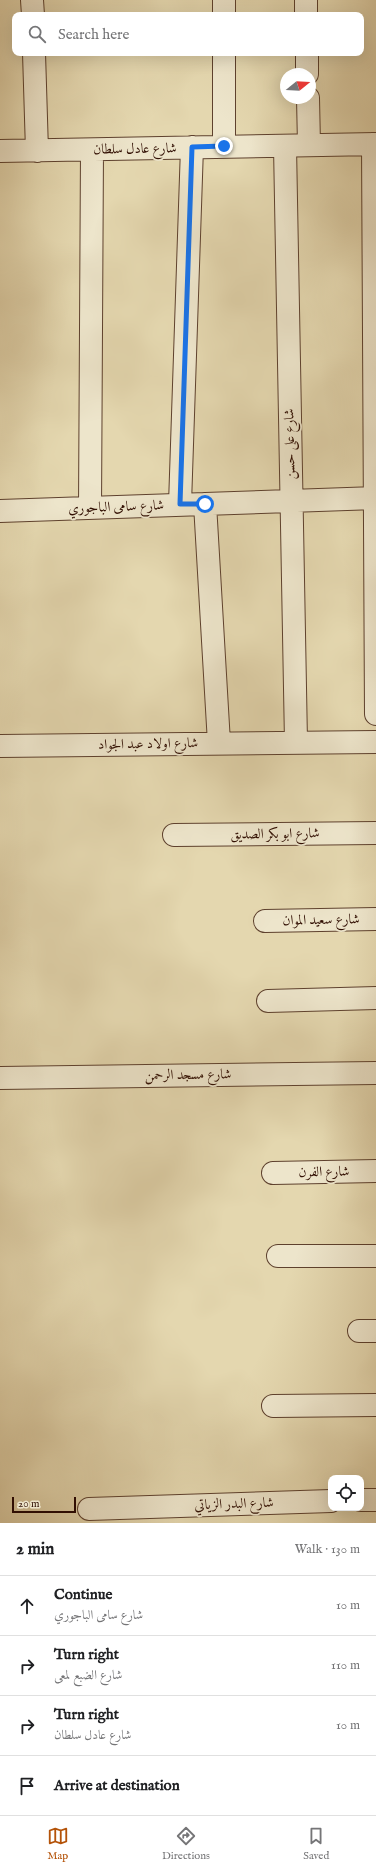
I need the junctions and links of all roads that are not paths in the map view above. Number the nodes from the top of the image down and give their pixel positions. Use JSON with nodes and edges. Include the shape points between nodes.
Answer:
{"nodes":[{"id":1,"x":32,"y":0,"type":"edge"},
{"id":2,"x":224,"y":0,"type":"edge"},
{"id":3,"x":306,"y":0,"type":"edge"},
{"id":4,"x":33,"y":12,"type":"edge"},
{"id":5,"x":224,"y":12,"type":"edge"},
{"id":6,"x":306,"y":12,"type":"edge"},
{"id":7,"x":34,"y":56,"type":"edge"},
{"id":8,"x":224,"y":56,"type":"edge"},
{"id":9,"x":307,"y":56,"type":"edge"},
{"id":10,"x":307,"y":68,"type":"edge"},
{"id":11,"x":308,"y":104,"type":"edge"},
{"id":12,"x":375,"y":144,"type":"edge"},
{"id":13,"x":309,"y":145,"type":"junction"},
{"id":14,"x":224,"y":146,"type":"junction"},
{"id":15,"x":285,"y":146,"type":"junction"},
{"id":16,"x":192,"y":147,"type":"junction"},
{"id":17,"x":92,"y":150,"type":"junction"},
{"id":18,"x":37,"y":151,"type":"junction"},
{"id":19,"x":0,"y":152,"type":"edge"},
{"id":20,"x":375,"y":498,"type":"edge"},
{"id":21,"x":291,"y":501,"type":"junction"},
{"id":22,"x":180,"y":504,"type":"junction"},
{"id":23,"x":205,"y":504,"type":"junction"},
{"id":24,"x":90,"y":508,"type":"junction"},
{"id":25,"x":0,"y":511,"type":"edge"},
{"id":26,"x":376,"y":714,"type":"edge"},
{"id":27,"x":296,"y":742,"type":"junction"},
{"id":28,"x":376,"y":742,"type":"edge"},
{"id":29,"x":219,"y":743,"type":"junction"},
{"id":30,"x":0,"y":746,"type":"edge"},
{"id":31,"x":376,"y":833,"type":"edge"},
{"id":32,"x":174,"y":835,"type":"dead end"},
{"id":33,"x":376,"y":919,"type":"edge"},
{"id":34,"x":265,"y":921,"type":"dead end"},
{"id":35,"x":376,"y":998,"type":"edge"},
{"id":36,"x":268,"y":1001,"type":"dead end"},
{"id":37,"x":376,"y":1073,"type":"edge"},
{"id":38,"x":0,"y":1078,"type":"edge"},
{"id":39,"x":376,"y":1171,"type":"edge"},
{"id":40,"x":272,"y":1173,"type":"dead end"},
{"id":41,"x":278,"y":1256,"type":"dead end"},
{"id":42,"x":376,"y":1256,"type":"edge"},
{"id":43,"x":376,"y":1405,"type":"edge"},
{"id":44,"x":273,"y":1406,"type":"dead end"},
{"id":45,"x":364,"y":1500,"type":"edge"},
{"id":46,"x":376,"y":1500,"type":"edge"},
{"id":47,"x":328,"y":1501,"type":"edge"},
{"id":48,"x":89,"y":1509,"type":"dead end"}],
"edges":[{"from":1,"to":4,"type":"street"},
{"from":2,"to":5,"type":"street"},
{"from":3,"to":6,"type":"street"},
{"from":7,"to":18,"type":"street"},
{"from":8,"to":14,"type":"street"},
{"from":9,"to":10,"type":"street"},
{"from":11,"to":13,"type":"street"},
{"from":12,"to":13,"type":"street","name":"شارع عادل سلطان"},
{"from":12,"to":20,"type":"street"},
{"from":13,"to":15,"type":"street","name":"شارع عادل سلطان"},
{"from":14,"to":15,"type":"street","name":"شارع عادل سلطان"},
{"from":14,"to":16,"type":"street","name":"شارع عادل سلطان"},
{"from":15,"to":21,"type":"street","name":"شارع على حسن"},
{"from":16,"to":17,"type":"street","name":"شارع عادل سلطان"},
{"from":16,"to":22,"type":"street"},
{"from":17,"to":18,"type":"street","name":"شارع عادل سلطان"},
{"from":17,"to":24,"type":"street"},
{"from":18,"to":19,"type":"street","name":"شارع عادل سلطان"},
{"from":20,"to":21,"type":"street","name":"شارع سامى الباجوري"},
{"from":20,"to":26,"type":"street"},
{"from":21,"to":23,"type":"street","name":"شارع سامى الباجوري"},
{"from":21,"to":27,"type":"street","name":"شارع على حسن"},
{"from":22,"to":23,"type":"street","name":"شارع سامى الباجوري"},
{"from":22,"to":24,"type":"street","name":"شارع سامى الباجوري"},
{"from":23,"to":29,"type":"street"},
{"from":24,"to":25,"type":"street","name":"شارع سامى الباجوري"},
{"from":27,"to":28,"type":"street","name":"شارع اولاد عبد الجواد"},
{"from":27,"to":29,"type":"street","name":"شارع اولاد عبد الجواد"},
{"from":29,"to":30,"type":"street","name":"شارع اولاد عبد الجواد"},
{"from":31,"to":32,"type":"street","name":"شارع ابو بكر الصديق"},
{"from":33,"to":34,"type":"street","name":"شارع سعيد الموان"},
{"from":35,"to":36,"type":"street"},
{"from":37,"to":38,"type":"street","name":"شارع مسجد الرحمن"},
{"from":39,"to":40,"type":"street","name":"شارع الفرن"},
{"from":41,"to":42,"type":"street"},
{"from":43,"to":44,"type":"street"},
{"from":45,"to":46,"type":"street"},
{"from":47,"to":48,"type":"street","name":"شارع البدر الزياتي"}]}
